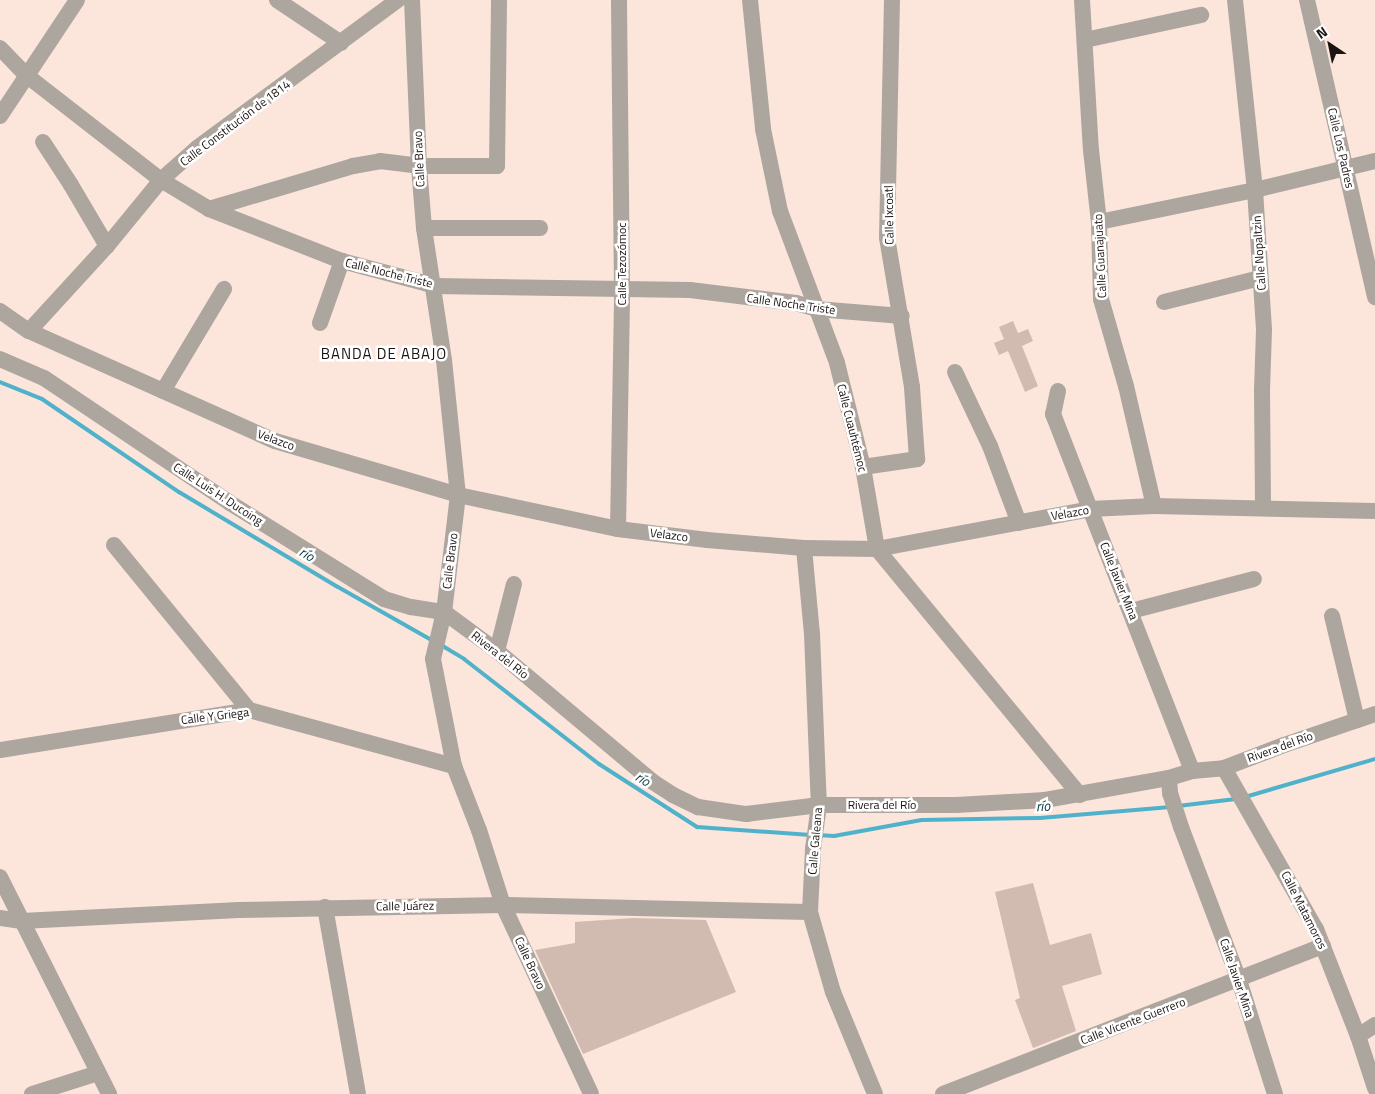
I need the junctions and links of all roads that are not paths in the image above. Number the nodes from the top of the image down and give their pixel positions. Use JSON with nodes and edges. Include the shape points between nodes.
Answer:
{"nodes":[{"id":1,"x":77,"y":0,"type":"edge"},
{"id":2,"x":278,"y":0,"type":"edge"},
{"id":3,"x":398,"y":0,"type":"edge"},
{"id":4,"x":412,"y":0,"type":"edge"},
{"id":5,"x":499,"y":0,"type":"edge"},
{"id":6,"x":618,"y":0,"type":"edge"},
{"id":7,"x":750,"y":0,"type":"edge"},
{"id":8,"x":892,"y":0,"type":"edge"},
{"id":9,"x":1082,"y":0,"type":"edge"},
{"id":10,"x":1235,"y":0,"type":"edge"},
{"id":11,"x":1307,"y":0,"type":"edge"},
{"id":12,"x":1201,"y":15,"type":"dead end"},
{"id":13,"x":1085,"y":40,"type":"junction"},
{"id":14,"x":341,"y":43,"type":"junction"},
{"id":15,"x":0,"y":48,"type":"edge"},
{"id":16,"x":26,"y":74,"type":"junction"},
{"id":17,"x":0,"y":116,"type":"edge"},
{"id":18,"x":43,"y":142,"type":"dead end"},
{"id":19,"x":1375,"y":161,"type":"edge"},
{"id":20,"x":419,"y":166,"type":"junction"},
{"id":21,"x":1345,"y":168,"type":"junction"},
{"id":22,"x":161,"y":180,"type":"junction"},
{"id":23,"x":1254,"y":190,"type":"junction"},
{"id":24,"x":209,"y":209,"type":"junction"},
{"id":25,"x":1099,"y":222,"type":"junction"},
{"id":26,"x":424,"y":228,"type":"junction"},
{"id":27,"x":540,"y":228,"type":"dead end"},
{"id":28,"x":107,"y":246,"type":"junction"},
{"id":29,"x":342,"y":261,"type":"junction"},
{"id":30,"x":1260,"y":278,"type":"junction"},
{"id":31,"x":435,"y":286,"type":"junction"},
{"id":32,"x":224,"y":289,"type":"dead end"},
{"id":33,"x":622,"y":289,"type":"junction"},
{"id":34,"x":1375,"y":297,"type":"edge"},
{"id":35,"x":1164,"y":302,"type":"dead end"},
{"id":36,"x":817,"y":309,"type":"junction"},
{"id":37,"x":0,"y":311,"type":"edge"},
{"id":38,"x":902,"y":316,"type":"junction"},
{"id":39,"x":320,"y":323,"type":"dead end"},
{"id":40,"x":29,"y":331,"type":"junction"},
{"id":41,"x":0,"y":359,"type":"edge"},
{"id":42,"x":955,"y":372,"type":"dead end"},
{"id":43,"x":163,"y":391,"type":"junction"},
{"id":44,"x":1058,"y":391,"type":"dead end"},
{"id":45,"x":863,"y":468,"type":"junction"},
{"id":46,"x":458,"y":496,"type":"junction"},
{"id":47,"x":1154,"y":506,"type":"junction"},
{"id":48,"x":1263,"y":507,"type":"junction"},
{"id":49,"x":1090,"y":509,"type":"junction"},
{"id":50,"x":1375,"y":511,"type":"edge"},
{"id":51,"x":1019,"y":523,"type":"junction"},
{"id":52,"x":618,"y":529,"type":"junction"},
{"id":53,"x":114,"y":545,"type":"dead end"},
{"id":54,"x":804,"y":548,"type":"junction"},
{"id":55,"x":877,"y":550,"type":"junction"},
{"id":56,"x":1254,"y":579,"type":"dead end"},
{"id":57,"x":514,"y":584,"type":"dead end"},
{"id":58,"x":1132,"y":611,"type":"junction"},
{"id":59,"x":444,"y":615,"type":"junction"},
{"id":60,"x":1332,"y":616,"type":"dead end"},
{"id":61,"x":498,"y":651,"type":"junction"},
{"id":62,"x":249,"y":710,"type":"junction"},
{"id":63,"x":1375,"y":714,"type":"edge"},
{"id":64,"x":1356,"y":720,"type":"junction"},
{"id":65,"x":0,"y":750,"type":"edge"},
{"id":66,"x":454,"y":766,"type":"junction"},
{"id":67,"x":1192,"y":771,"type":"junction"},
{"id":68,"x":1229,"y":774,"type":"junction"},
{"id":69,"x":1170,"y":786,"type":"junction"},
{"id":70,"x":1080,"y":795,"type":"junction"},
{"id":71,"x":819,"y":810,"type":"junction"},
{"id":72,"x":0,"y":877,"type":"edge"},
{"id":73,"x":503,"y":905,"type":"junction"},
{"id":74,"x":325,"y":907,"type":"junction"},
{"id":75,"x":810,"y":912,"type":"junction"},
{"id":76,"x":0,"y":918,"type":"edge"},
{"id":77,"x":22,"y":921,"type":"junction"},
{"id":78,"x":1323,"y":946,"type":"junction"},
{"id":79,"x":1240,"y":980,"type":"junction"},
{"id":80,"x":1375,"y":1025,"type":"edge"},
{"id":81,"x":1358,"y":1036,"type":"junction"},
{"id":82,"x":98,"y":1073,"type":"junction"},
{"id":83,"x":1375,"y":1088,"type":"edge"},
{"id":84,"x":32,"y":1094,"type":"edge"},
{"id":85,"x":109,"y":1094,"type":"edge"},
{"id":86,"x":358,"y":1094,"type":"edge"},
{"id":87,"x":591,"y":1094,"type":"edge"},
{"id":88,"x":875,"y":1094,"type":"edge"},
{"id":89,"x":943,"y":1094,"type":"edge"},
{"id":90,"x":1275,"y":1094,"type":"edge"}],
"edges":[{"from":1,"to":16,"type":"street"},
{"from":2,"to":14,"type":"street"},
{"from":3,"to":14,"type":"street","name":"Calle Constitución de 1814"},
{"from":4,"to":20,"type":"street","name":"Calle Bravo"},
{"from":5,"to":20,"type":"street","via":[[497,166]]},
{"from":6,"to":33,"type":"street","name":"Calle Tezozómoc"},
{"from":7,"to":36,"type":"street","name":"Calle Cuauhtémoc","via":[[763,129],[778,202]]},
{"from":8,"to":38,"type":"street","name":"Calle Ixcoatl","via":[[887,238]]},
{"from":9,"to":13,"type":"street","name":"Calle Guanajuato"},
{"from":10,"to":23,"type":"street","name":"Calle Nopaltzin"},
{"from":11,"to":21,"type":"street","name":"Calle Los Padres"},
{"from":12,"to":13,"type":"street"},
{"from":13,"to":25,"type":"street","name":"Calle Guanajuato"},
{"from":14,"to":22,"type":"street","name":"Calle Constitución de 1814","via":[[197,148]]},
{"from":15,"to":16,"type":"street","name":"Calle Noche Triste"},
{"from":16,"to":17,"type":"street"},
{"from":16,"to":22,"type":"street","name":"Calle Noche Triste"},
{"from":18,"to":28,"type":"street"},
{"from":19,"to":21,"type":"street"},
{"from":20,"to":24,"type":"street","via":[[380,161],[353,166]]},
{"from":20,"to":26,"type":"street","name":"Calle Bravo"},
{"from":21,"to":23,"type":"street"},
{"from":21,"to":34,"type":"street","name":"Calle Los Padres"},
{"from":22,"to":24,"type":"street","name":"Calle Noche Triste"},
{"from":22,"to":28,"type":"street","name":"Calle Constitución de 1814"},
{"from":23,"to":25,"type":"street"},
{"from":23,"to":30,"type":"street","name":"Calle Nopaltzin"},
{"from":24,"to":29,"type":"street","name":"Calle Noche Triste"},
{"from":25,"to":47,"type":"street","name":"Calle Guanajuato","via":[[1101,299],[1126,386]]},
{"from":26,"to":27,"type":"street"},
{"from":26,"to":31,"type":"street","name":"Calle Bravo"},
{"from":28,"to":40,"type":"street","name":"Calle Constitución de 1814"},
{"from":29,"to":31,"type":"street","name":"Calle Noche Triste"},
{"from":29,"to":39,"type":"street"},
{"from":30,"to":35,"type":"street"},
{"from":30,"to":48,"type":"street","name":"Calle Nopaltzin","via":[[1264,330]]},
{"from":31,"to":33,"type":"street","name":"Calle Noche Triste"},
{"from":31,"to":46,"type":"street","name":"Calle Bravo"},
{"from":32,"to":43,"type":"street"},
{"from":33,"to":36,"type":"street","name":"Calle Noche Triste","via":[[690,290],[796,303]]},
{"from":33,"to":52,"type":"street","name":"Calle Tezozómoc"},
{"from":36,"to":38,"type":"street","name":"Calle Noche Triste"},
{"from":36,"to":45,"type":"street","name":"Calle Cuauhtémoc","via":[[836,363]]},
{"from":37,"to":40,"type":"street","name":"Velazco"},
{"from":38,"to":45,"type":"street","name":"Calle Ixcoatl","via":[[917,459]]},
{"from":40,"to":43,"type":"street","name":"Velazco"},
{"from":41,"to":59,"type":"street","name":"Calle Luis H. Ducoing","via":[[44,378],[230,503],[384,598]]},
{"from":42,"to":51,"type":"street","via":[[990,446]]},
{"from":43,"to":46,"type":"street","name":"Velazco","via":[[275,441]]},
{"from":44,"to":49,"type":"street","name":"Calle Javier Mina","via":[[1053,414]]},
{"from":45,"to":55,"type":"street","name":"Calle Cuauhtémoc"},
{"from":46,"to":52,"type":"street","name":"Velazco"},
{"from":46,"to":59,"type":"street","name":"Calle Bravo"},
{"from":47,"to":48,"type":"street","name":"Velazco"},
{"from":47,"to":49,"type":"street","name":"Velazco"},
{"from":48,"to":50,"type":"street","name":"Velazco"},
{"from":49,"to":51,"type":"street","name":"Velazco"},
{"from":49,"to":58,"type":"street","name":"Calle Javier Mina"},
{"from":51,"to":55,"type":"street","name":"Velazco"},
{"from":52,"to":54,"type":"street","name":"Velazco"},
{"from":53,"to":62,"type":"street"},
{"from":54,"to":55,"type":"street","name":"Velazco"},
{"from":54,"to":71,"type":"street","name":"Calle Galeana","via":[[812,634]]},
{"from":55,"to":70,"type":"street","name":"Calle Cuauhtémoc"},
{"from":56,"to":58,"type":"street"},
{"from":57,"to":61,"type":"street"},
{"from":58,"to":67,"type":"street","name":"Calle Javier Mina"},
{"from":59,"to":61,"type":"street","name":"Rivera del Río"},
{"from":59,"to":66,"type":"street","name":"Calle Bravo","via":[[434,659]]},
{"from":60,"to":64,"type":"street"},
{"from":61,"to":71,"type":"street","name":"Rivera del Río","via":[[653,782],[673,795],[698,807],[746,814]]},
{"from":62,"to":65,"type":"street","name":"Calle Y Griega"},
{"from":62,"to":66,"type":"street","name":"Calle Y Griega"},
{"from":63,"to":64,"type":"street","name":"Rivera del Río"},
{"from":64,"to":68,"type":"street","name":"Rivera del Río"},
{"from":66,"to":73,"type":"street","name":"Calle Bravo"},
{"from":67,"to":68,"type":"street","name":"Rivera del Río"},
{"from":67,"to":69,"type":"street","name":"Rivera del Río"},
{"from":68,"to":78,"type":"street","name":"Calle Matamoros"},
{"from":69,"to":70,"type":"street","name":"Rivera del Río"},
{"from":69,"to":79,"type":"street","name":"Calle Javier Mina","via":[[1181,827]]},
{"from":70,"to":71,"type":"street","name":"Rivera del Río","via":[[1044,800]]},
{"from":71,"to":75,"type":"street","name":"Calle Galeana","via":[[813,849]]},
{"from":72,"to":77,"type":"street"},
{"from":73,"to":74,"type":"street","name":"Calle Juárez"},
{"from":73,"to":75,"type":"street","name":"Calle Juárez"},
{"from":73,"to":87,"type":"street","name":"Calle Bravo"},
{"from":74,"to":77,"type":"street","name":"Calle Juárez"},
{"from":74,"to":86,"type":"street"},
{"from":75,"to":88,"type":"street","name":"Calle Galeana","via":[[833,992]]},
{"from":76,"to":77,"type":"street","name":"Calle Juárez"},
{"from":77,"to":82,"type":"street"},
{"from":78,"to":79,"type":"street","name":"Calle Vicente Guerrero"},
{"from":78,"to":81,"type":"street","name":"Calle Matamoros"},
{"from":79,"to":89,"type":"street","name":"Calle Vicente Guerrero"},
{"from":79,"to":90,"type":"street","name":"Calle Javier Mina"},
{"from":80,"to":81,"type":"street"},
{"from":81,"to":83,"type":"street","name":"Calle Matamoros"},
{"from":82,"to":84,"type":"street"},
{"from":82,"to":85,"type":"street"}]}
